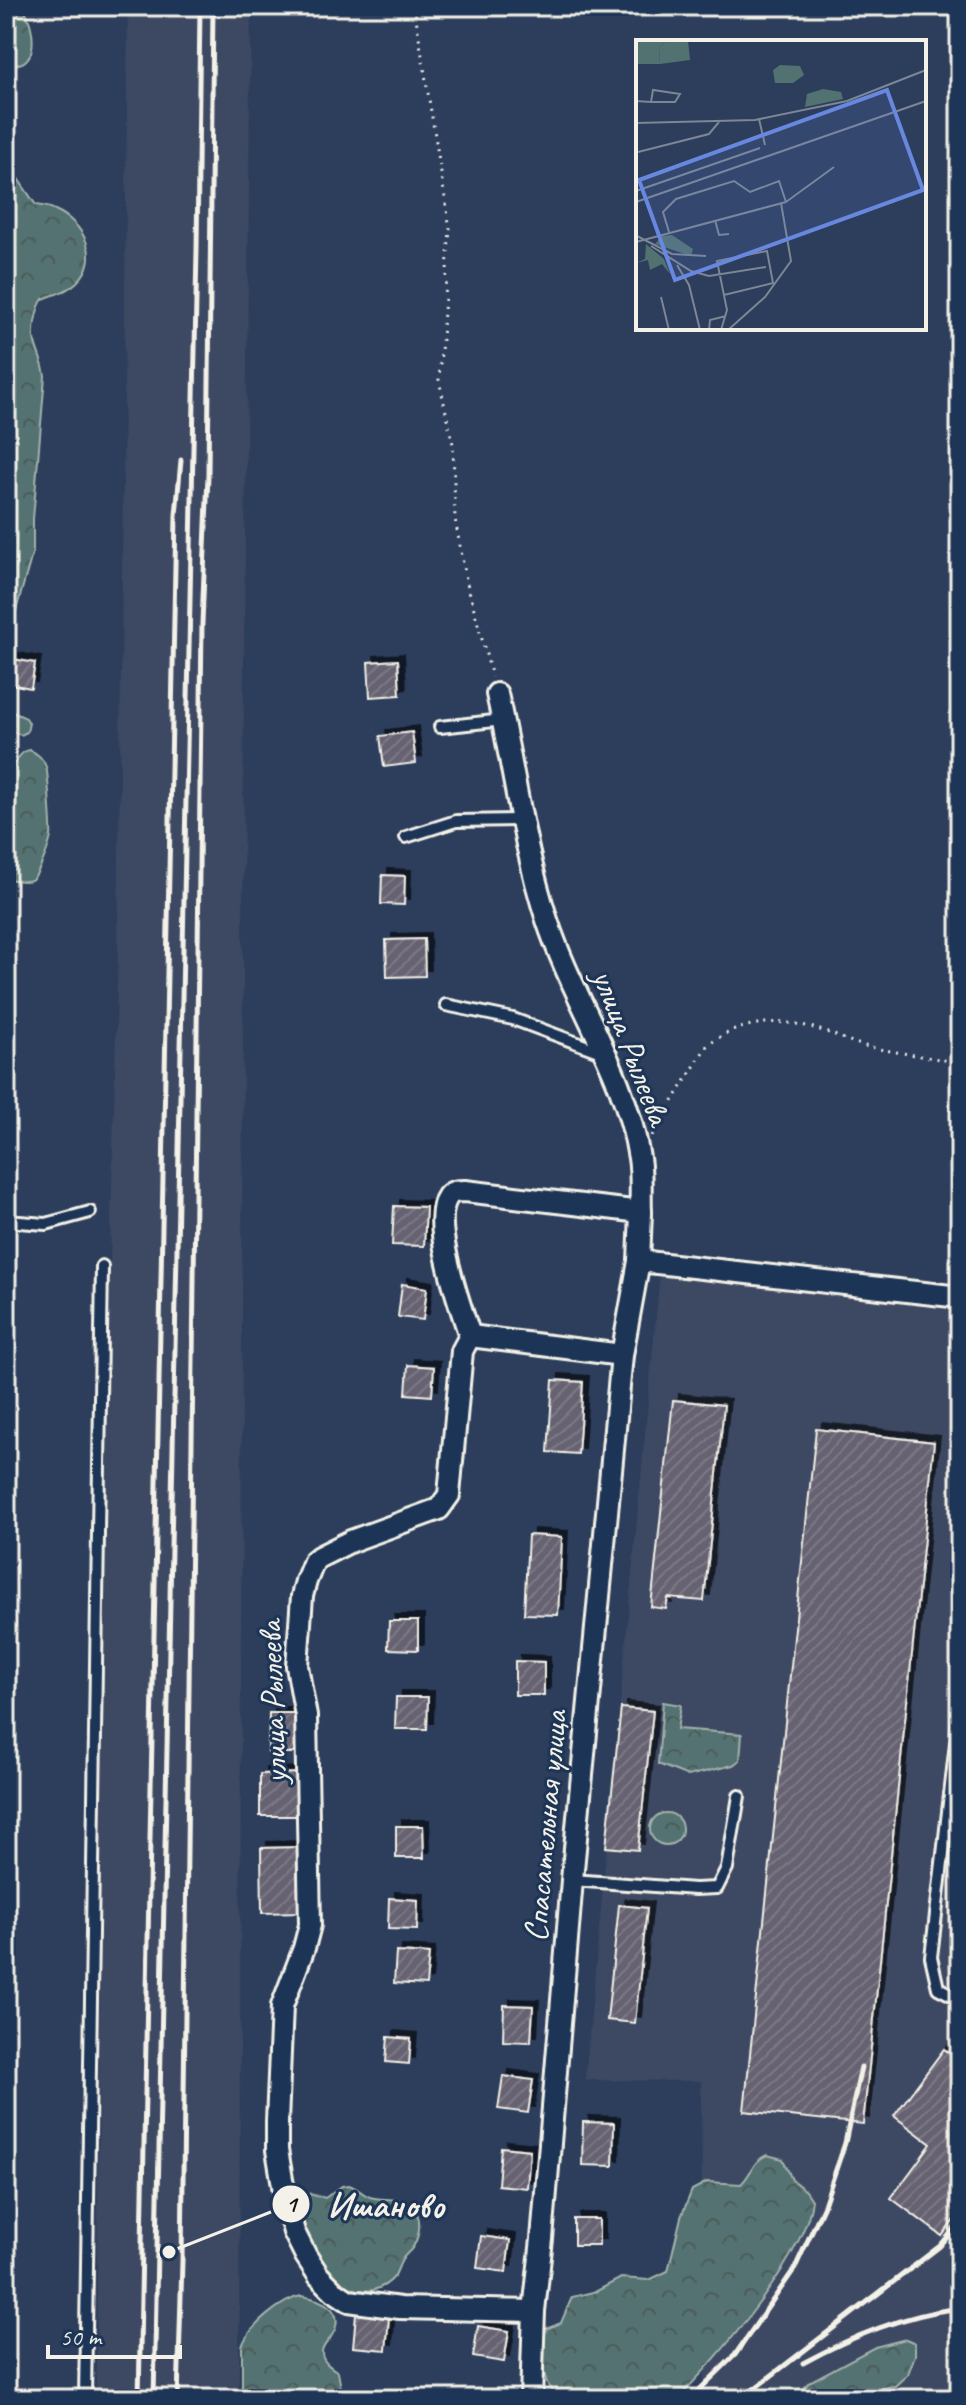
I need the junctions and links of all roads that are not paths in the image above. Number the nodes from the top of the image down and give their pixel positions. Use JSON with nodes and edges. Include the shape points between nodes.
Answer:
{"nodes":[{"id":1,"x":497,"y":694,"type":"road end"},
{"id":2,"x":503,"y":720,"type":"junction"},
{"id":3,"x":440,"y":727,"type":"dead end"},
{"id":4,"x":522,"y":820,"type":"junction"},
{"id":5,"x":406,"y":837,"type":"dead end"},
{"id":6,"x":446,"y":1005,"type":"dead end"},
{"id":7,"x":606,"y":1054,"type":"junction"},
{"id":8,"x":90,"y":1212,"type":"dead end"},
{"id":9,"x":641,"y":1212,"type":"junction"},
{"id":10,"x":6,"y":1221,"type":"edge"},
{"id":11,"x":639,"y":1261,"type":"junction"},
{"id":12,"x":102,"y":1266,"type":"dead end"},
{"id":13,"x":960,"y":1297,"type":"edge"},
{"id":14,"x":470,"y":1336,"type":"junction"},
{"id":15,"x":622,"y":1355,"type":"junction"},
{"id":16,"x":960,"y":1709,"type":"edge"},
{"id":17,"x":739,"y":1796,"type":"dead end"},
{"id":18,"x":572,"y":1880,"type":"junction"},
{"id":19,"x":960,"y":1999,"type":"edge"},
{"id":20,"x":534,"y":2311,"type":"junction"},
{"id":21,"x":85,"y":2399,"type":"edge"},
{"id":22,"x":531,"y":2399,"type":"edge"}],
"edges":[{"from":1,"to":2,"type":"street","name":"улица Рылеева"},
{"from":2,"to":3,"type":"lane"},
{"from":2,"to":4,"type":"street","name":"улица Рылеева"},
{"from":4,"to":5,"type":"lane","via":[[456,821]]},
{"from":4,"to":7,"type":"street","name":"улица Рылеева","via":[[547,920]]},
{"from":6,"to":7,"type":"lane","via":[[513,1019]]},
{"from":7,"to":9,"type":"street","name":"улица Рылеева","via":[[639,1155]]},
{"from":8,"to":10,"type":"lane","via":[[46,1224]]},
{"from":9,"to":11,"type":"street","name":"улица Рылеева"},
{"from":9,"to":14,"type":"street","via":[[465,1191],[448,1195],[443,1207],[446,1249]]},
{"from":11,"to":13,"type":"street"},
{"from":11,"to":15,"type":"street","name":"Спасательная улица"},
{"from":12,"to":21,"type":"lane"},
{"from":14,"to":15,"type":"street"},
{"from":14,"to":20,"type":"street","name":"улица Рылеева","via":[[462,1351],[445,1503],[430,1514],[319,1557],[302,1596],[297,1666],[306,1716],[310,1925],[282,2006],[277,2150],[300,2244],[319,2276],[349,2301],[400,2308]]},
{"from":15,"to":18,"type":"street","name":"Спасательная улица"},
{"from":16,"to":19,"type":"lane","via":[[931,1957],[938,1988]]},
{"from":17,"to":18,"type":"lane","via":[[727,1868],[717,1888]]},
{"from":18,"to":20,"type":"street","name":"Спасательная улица"},
{"from":20,"to":22,"type":"street","name":"Спасательная улица"}]}
